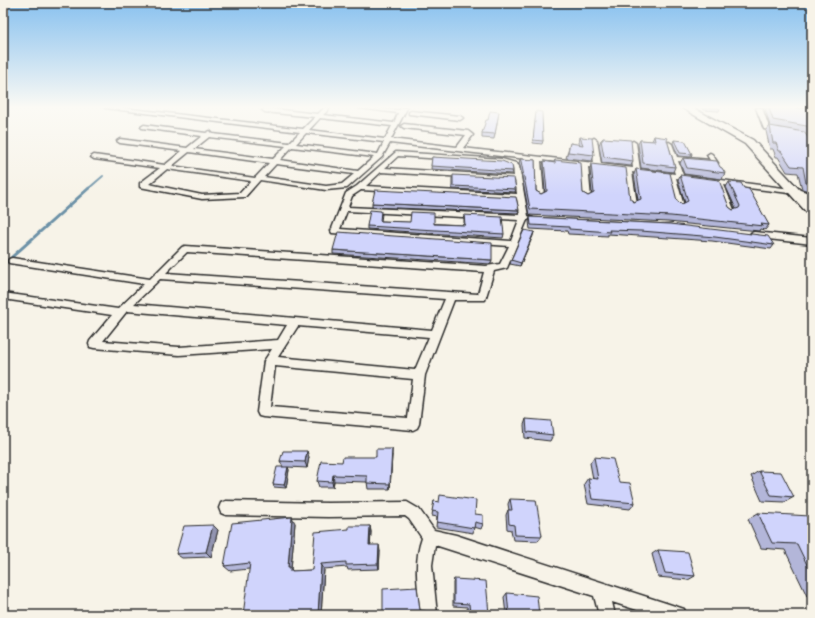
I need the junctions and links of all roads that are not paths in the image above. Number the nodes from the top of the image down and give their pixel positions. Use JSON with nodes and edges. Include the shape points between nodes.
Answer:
{"nodes":[{"id":1,"x":205,"y":137,"type":"edge"},
{"id":2,"x":230,"y":137,"type":"edge"},
{"id":3,"x":300,"y":137,"type":"edge"},
{"id":4,"x":353,"y":137,"type":"edge"},
{"id":5,"x":389,"y":137,"type":"edge"},
{"id":6,"x":395,"y":137,"type":"edge"},
{"id":7,"x":412,"y":137,"type":"edge"},
{"id":8,"x":469,"y":137,"type":"edge"},
{"id":9,"x":739,"y":137,"type":"edge"},
{"id":10,"x":594,"y":140,"type":"edge"},
{"id":11,"x":120,"y":141,"type":"dead end"},
{"id":12,"x":387,"y":141,"type":"junction"},
{"id":13,"x":633,"y":143,"type":"edge"},
{"id":14,"x":669,"y":144,"type":"edge"},
{"id":15,"x":292,"y":145,"type":"junction"},
{"id":16,"x":459,"y":149,"type":"junction"},
{"id":17,"x":188,"y":150,"type":"junction"},
{"id":18,"x":710,"y":155,"type":"dead end"},
{"id":19,"x":380,"y":156,"type":"junction"},
{"id":20,"x":94,"y":157,"type":"dead end"},
{"id":21,"x":538,"y":159,"type":"junction"},
{"id":22,"x":674,"y":159,"type":"junction"},
{"id":23,"x":275,"y":162,"type":"junction"},
{"id":24,"x":584,"y":164,"type":"junction"},
{"id":25,"x":598,"y":166,"type":"junction"},
{"id":26,"x":166,"y":167,"type":"junction"},
{"id":27,"x":380,"y":170,"type":"junction"},
{"id":28,"x":628,"y":170,"type":"junction"},
{"id":29,"x":637,"y":171,"type":"junction"},
{"id":30,"x":359,"y":173,"type":"junction"},
{"id":31,"x":676,"y":176,"type":"junction"},
{"id":32,"x":518,"y":178,"type":"junction"},
{"id":33,"x":258,"y":179,"type":"junction"},
{"id":34,"x":720,"y":183,"type":"junction"},
{"id":35,"x":360,"y":188,"type":"junction"},
{"id":36,"x":793,"y":189,"type":"junction"},
{"id":37,"x":540,"y":196,"type":"edge"},
{"id":38,"x":521,"y":197,"type":"junction"},
{"id":39,"x":587,"y":198,"type":"edge"},
{"id":40,"x":633,"y":204,"type":"edge"},
{"id":41,"x":680,"y":206,"type":"edge"},
{"id":42,"x":812,"y":207,"type":"edge"},
{"id":43,"x":344,"y":209,"type":"junction"},
{"id":44,"x":731,"y":212,"type":"edge"},
{"id":45,"x":524,"y":218,"type":"junction"},
{"id":46,"x":539,"y":219,"type":"edge"},
{"id":47,"x":747,"y":234,"type":"edge"},
{"id":48,"x":812,"y":241,"type":"edge"},
{"id":49,"x":513,"y":244,"type":"junction"},
{"id":50,"x":12,"y":261,"type":"dead end"},
{"id":51,"x":490,"y":268,"type":"junction"},
{"id":52,"x":154,"y":279,"type":"junction"},
{"id":53,"x":3,"y":296,"type":"edge"},
{"id":54,"x":451,"y":296,"type":"junction"},
{"id":55,"x":123,"y":310,"type":"junction"},
{"id":56,"x":294,"y":323,"type":"junction"},
{"id":57,"x":436,"y":334,"type":"junction"},
{"id":58,"x":281,"y":344,"type":"junction"},
{"id":59,"x":270,"y":361,"type":"junction"},
{"id":60,"x":419,"y":375,"type":"junction"},
{"id":61,"x":226,"y":508,"type":"dead end"},
{"id":62,"x":430,"y":537,"type":"junction"},
{"id":63,"x":601,"y":590,"type":"junction"},
{"id":64,"x":429,"y":615,"type":"edge"},
{"id":65,"x":607,"y":615,"type":"edge"},
{"id":66,"x":678,"y":615,"type":"edge"}],
"edges":[{"from":1,"to":17,"type":"street"},
{"from":2,"to":15,"type":"street"},
{"from":3,"to":15,"type":"street"},
{"from":4,"to":12,"type":"street"},
{"from":5,"to":12,"type":"street"},
{"from":6,"to":12,"type":"street"},
{"from":7,"to":16,"type":"street"},
{"from":8,"to":16,"type":"street"},
{"from":9,"to":36,"type":"highway","via":[[749,142]]},
{"from":10,"to":25,"type":"street"},
{"from":11,"to":17,"type":"street"},
{"from":12,"to":19,"type":"street"},
{"from":13,"to":29,"type":"street"},
{"from":14,"to":22,"type":"street"},
{"from":15,"to":19,"type":"street"},
{"from":15,"to":23,"type":"street"},
{"from":16,"to":21,"type":"street"},
{"from":17,"to":23,"type":"street"},
{"from":17,"to":26,"type":"street"},
{"from":18,"to":22,"type":"street","via":[[714,163]]},
{"from":19,"to":30,"type":"street"},
{"from":20,"to":26,"type":"street"},
{"from":21,"to":24,"type":"street"},
{"from":21,"to":37,"type":"street"},
{"from":22,"to":31,"type":"street"},
{"from":23,"to":30,"type":"street"},
{"from":23,"to":33,"type":"street"},
{"from":24,"to":25,"type":"street"},
{"from":24,"to":39,"type":"street"},
{"from":25,"to":28,"type":"street"},
{"from":26,"to":33,"type":"street"},
{"from":26,"to":33,"type":"street","via":[[143,185],[209,197],[242,195]]},
{"from":27,"to":32,"type":"street"},
{"from":27,"to":32,"type":"street","via":[[396,154],[401,154],[510,162],[516,166]]},
{"from":27,"to":35,"type":"street"},
{"from":28,"to":29,"type":"street"},
{"from":28,"to":40,"type":"street"},
{"from":29,"to":31,"type":"street"},
{"from":30,"to":33,"type":"street","via":[[344,186],[334,188]]},
{"from":31,"to":34,"type":"street"},
{"from":31,"to":41,"type":"street"},
{"from":32,"to":38,"type":"street"},
{"from":34,"to":36,"type":"street"},
{"from":34,"to":44,"type":"street"},
{"from":35,"to":38,"type":"street"},
{"from":35,"to":43,"type":"street","via":[[349,195]]},
{"from":36,"to":42,"type":"highway"},
{"from":38,"to":45,"type":"street"},
{"from":43,"to":45,"type":"street"},
{"from":43,"to":49,"type":"street","via":[[335,232]]},
{"from":45,"to":46,"type":"street"},
{"from":45,"to":49,"type":"street"},
{"from":47,"to":48,"type":"street"},
{"from":49,"to":51,"type":"street","via":[[504,266]]},
{"from":50,"to":52,"type":"street"},
{"from":51,"to":52,"type":"street","via":[[185,249]]},
{"from":51,"to":54,"type":"street","via":[[482,298]]},
{"from":52,"to":54,"type":"street"},
{"from":52,"to":55,"type":"street"},
{"from":53,"to":55,"type":"street"},
{"from":54,"to":57,"type":"street"},
{"from":55,"to":56,"type":"street"},
{"from":55,"to":58,"type":"street","via":[[94,344],[178,351]]},
{"from":56,"to":57,"type":"street"},
{"from":56,"to":58,"type":"street"},
{"from":57,"to":60,"type":"street"},
{"from":58,"to":59,"type":"street"},
{"from":59,"to":60,"type":"street"},
{"from":59,"to":60,"type":"street","via":[[263,412],[413,424]]},
{"from":61,"to":62,"type":"street","via":[[408,509]]},
{"from":62,"to":63,"type":"street","via":[[440,538]]},
{"from":62,"to":64,"type":"street","via":[[426,544],[425,557]]},
{"from":63,"to":65,"type":"street"},
{"from":63,"to":66,"type":"street"}]}
